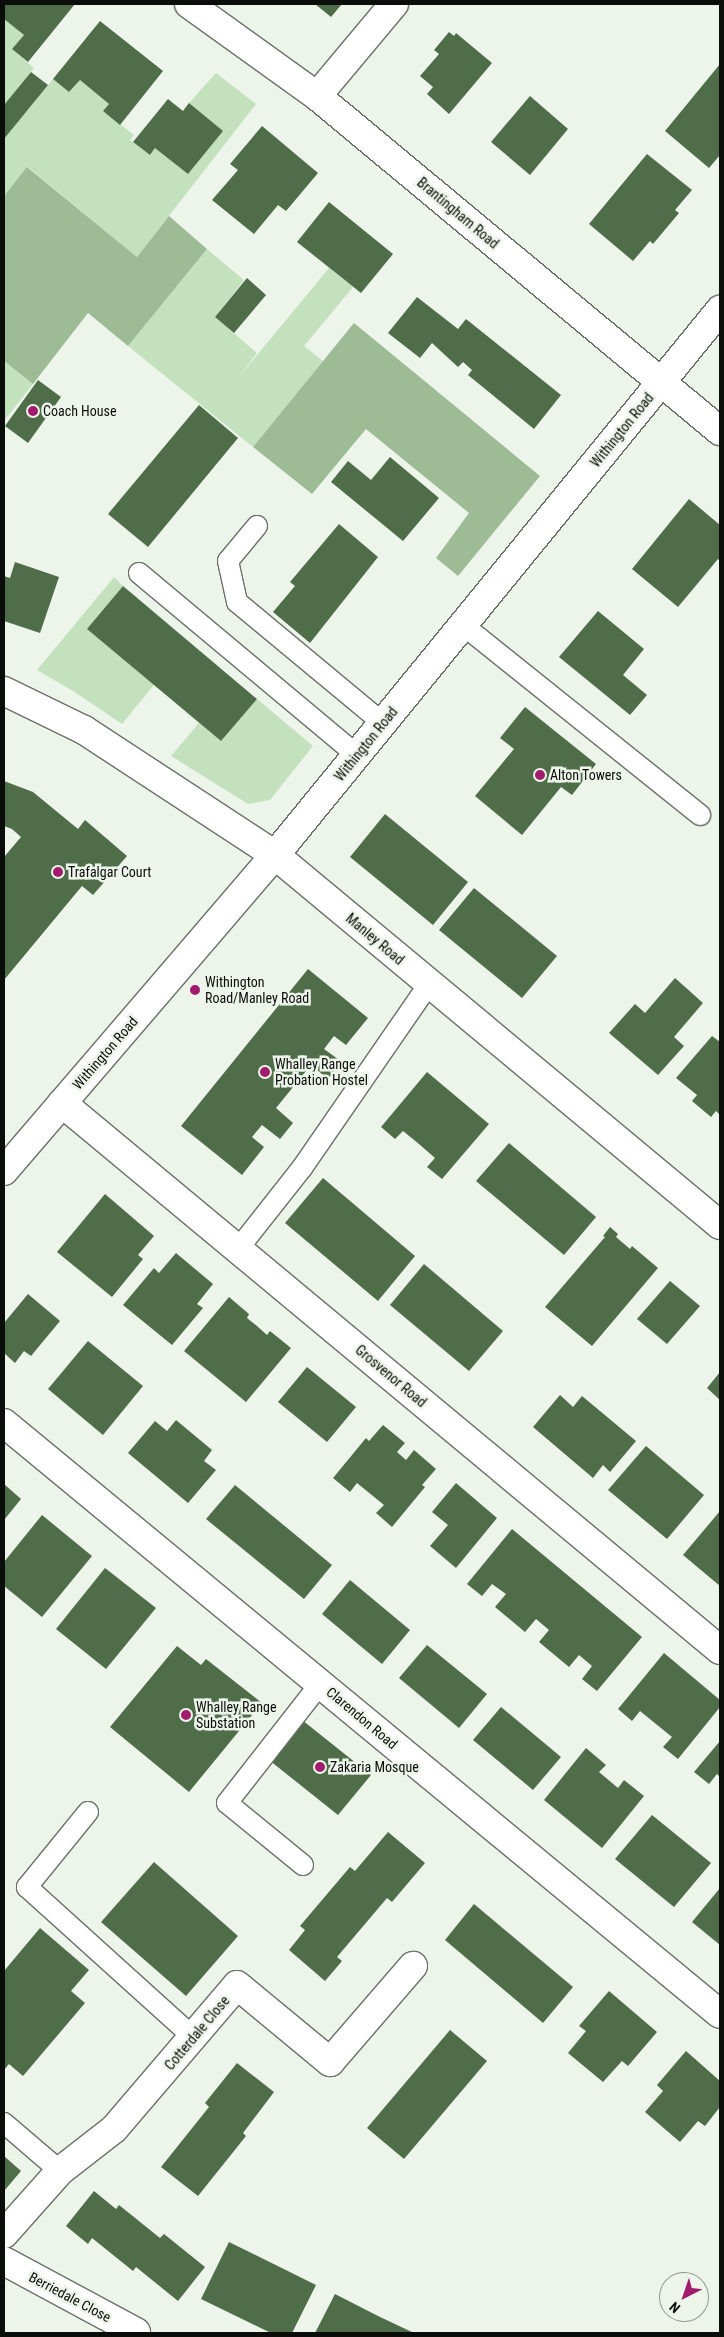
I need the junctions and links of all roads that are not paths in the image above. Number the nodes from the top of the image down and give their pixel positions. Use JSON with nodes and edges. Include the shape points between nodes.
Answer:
{"nodes":[{"id":1,"x":189,"y":4,"type":"edge"},
{"id":2,"x":394,"y":4,"type":"edge"},
{"id":3,"x":317,"y":96,"type":"junction"},
{"id":4,"x":720,"y":310,"type":"edge"},
{"id":5,"x":661,"y":382,"type":"junction"},
{"id":6,"x":720,"y":431,"type":"edge"},
{"id":7,"x":257,"y":526,"type":"dead end"},
{"id":8,"x":139,"y":573,"type":"dead end"},
{"id":9,"x":463,"y":625,"type":"junction"},
{"id":10,"x":4,"y":691,"type":"edge"},
{"id":11,"x":383,"y":723,"type":"junction"},
{"id":12,"x":357,"y":754,"type":"junction"},
{"id":13,"x":700,"y":815,"type":"dead end"},
{"id":14,"x":275,"y":855,"type":"junction"},
{"id":15,"x":429,"y":984,"type":"junction"},
{"id":16,"x":62,"y":1103,"type":"junction"},
{"id":17,"x":4,"y":1171,"type":"edge"},
{"id":18,"x":720,"y":1225,"type":"edge"},
{"id":19,"x":238,"y":1249,"type":"junction"},
{"id":20,"x":4,"y":1423,"type":"edge"},
{"id":21,"x":720,"y":1650,"type":"edge"},
{"id":22,"x":320,"y":1684,"type":"junction"},
{"id":23,"x":88,"y":1812,"type":"dead end"},
{"id":24,"x":302,"y":1865,"type":"dead end"},
{"id":25,"x":413,"y":1966,"type":"dead end"},
{"id":26,"x":720,"y":2014,"type":"edge"},
{"id":27,"x":193,"y":2037,"type":"junction"},
{"id":28,"x":4,"y":2123,"type":"edge"},
{"id":29,"x":60,"y":2171,"type":"junction"},
{"id":30,"x":4,"y":2234,"type":"edge"},
{"id":31,"x":4,"y":2261,"type":"edge"},
{"id":32,"x":136,"y":2332,"type":"edge"}],
"edges":[{"from":1,"to":3,"type":"street","name":"Brantingham Road"},
{"from":2,"to":3,"type":"street"},
{"from":3,"to":5,"type":"street","name":"Brantingham Road"},
{"from":4,"to":5,"type":"street","name":"Withington Road"},
{"from":5,"to":6,"type":"street","name":"Brantingham Road"},
{"from":5,"to":9,"type":"street","name":"Withington Road"},
{"from":7,"to":11,"type":"lane","via":[[228,562],[237,602]]},
{"from":8,"to":12,"type":"lane"},
{"from":9,"to":11,"type":"street","name":"Withington Road"},
{"from":9,"to":13,"type":"lane"},
{"from":10,"to":14,"type":"street","name":"Manley Road","via":[[84,730]]},
{"from":11,"to":12,"type":"street","name":"Withington Road"},
{"from":12,"to":14,"type":"street","name":"Withington Road"},
{"from":14,"to":15,"type":"street","name":"Manley Road"},
{"from":14,"to":16,"type":"street","name":"Withington Road"},
{"from":15,"to":18,"type":"street","name":"Manley Road"},
{"from":15,"to":19,"type":"lane","via":[[302,1168]]},
{"from":16,"to":17,"type":"street","name":"Withington Road"},
{"from":16,"to":19,"type":"street","name":"Grosvenor Road"},
{"from":19,"to":21,"type":"street","name":"Grosvenor Road"},
{"from":20,"to":22,"type":"street","name":"Clarendon Road"},
{"from":22,"to":24,"type":"lane","via":[[228,1803]]},
{"from":22,"to":26,"type":"street","name":"Clarendon Road"},
{"from":23,"to":27,"type":"lane","via":[[27,1887]]},
{"from":25,"to":27,"type":"street","name":"Cotterdale Close","via":[[330,2062],[238,1985]]},
{"from":27,"to":29,"type":"street","name":"Cotterdale Close","via":[[114,2129]]},
{"from":28,"to":29,"type":"lane"},
{"from":29,"to":30,"type":"street","name":"Cotterdale Close"},
{"from":31,"to":32,"type":"street","name":"Berriedale Close"}]}
